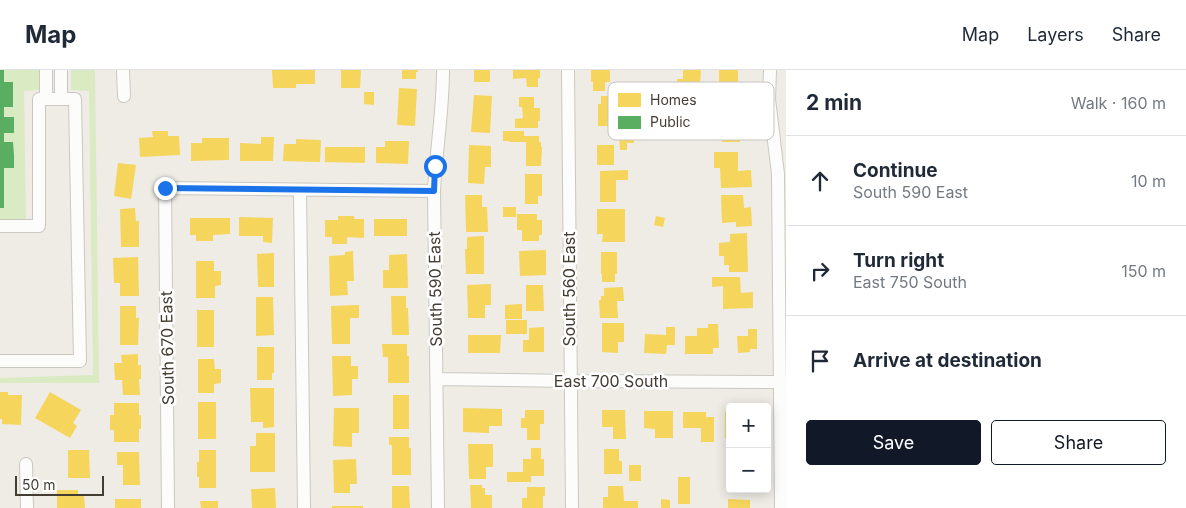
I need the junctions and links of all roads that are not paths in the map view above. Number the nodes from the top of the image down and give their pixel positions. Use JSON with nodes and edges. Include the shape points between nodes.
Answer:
{"nodes":[{"id":1,"x":46,"y":70,"type":"edge"},
{"id":2,"x":61,"y":70,"type":"edge"},
{"id":3,"x":123,"y":70,"type":"edge"},
{"id":4,"x":443,"y":70,"type":"edge"},
{"id":5,"x":568,"y":70,"type":"edge"},
{"id":6,"x":124,"y":96,"type":"dead end"},
{"id":7,"x":62,"y":98,"type":"junction"},
{"id":8,"x":46,"y":99,"type":"junction"},
{"id":9,"x":774,"y":136,"type":"edge"},
{"id":10,"x":300,"y":191,"type":"junction"},
{"id":11,"x":434,"y":191,"type":"junction"},
{"id":12,"x":0,"y":226,"type":"edge"},
{"id":13,"x":0,"y":361,"type":"edge"},
{"id":14,"x":437,"y":379,"type":"junction"},
{"id":15,"x":570,"y":381,"type":"junction"},
{"id":16,"x":783,"y":382,"type":"edge"},
{"id":17,"x":26,"y":464,"type":"dead end"},
{"id":18,"x":27,"y":508,"type":"edge"},
{"id":19,"x":168,"y":508,"type":"edge"},
{"id":20,"x":304,"y":508,"type":"edge"},
{"id":21,"x":438,"y":508,"type":"edge"},
{"id":22,"x":572,"y":508,"type":"edge"},
{"id":23,"x":782,"y":508,"type":"edge"}],
"edges":[{"from":1,"to":8,"type":"street"},
{"from":2,"to":7,"type":"street"},
{"from":3,"to":6,"type":"street"},
{"from":4,"to":11,"type":"street","name":"South 590 East"},
{"from":5,"to":15,"type":"street","name":"South 560 East"},
{"from":7,"to":8,"type":"street"},
{"from":7,"to":13,"type":"street","via":[[75,99],[80,360]]},
{"from":8,"to":12,"type":"street","via":[[39,99],[39,226]]},
{"from":9,"to":16,"type":"street","via":[[778,174]]},
{"from":10,"to":11,"type":"street"},
{"from":10,"to":19,"type":"street","name":"South 670 East","via":[[165,188]]},
{"from":10,"to":20,"type":"street"},
{"from":11,"to":14,"type":"street","name":"South 590 East"},
{"from":14,"to":15,"type":"street","name":"East 700 South"},
{"from":14,"to":21,"type":"street","name":"South 590 East"},
{"from":15,"to":16,"type":"street","name":"East 700 South"},
{"from":15,"to":22,"type":"street","name":"South 560 East"},
{"from":16,"to":23,"type":"street"},
{"from":17,"to":18,"type":"street"}]}
